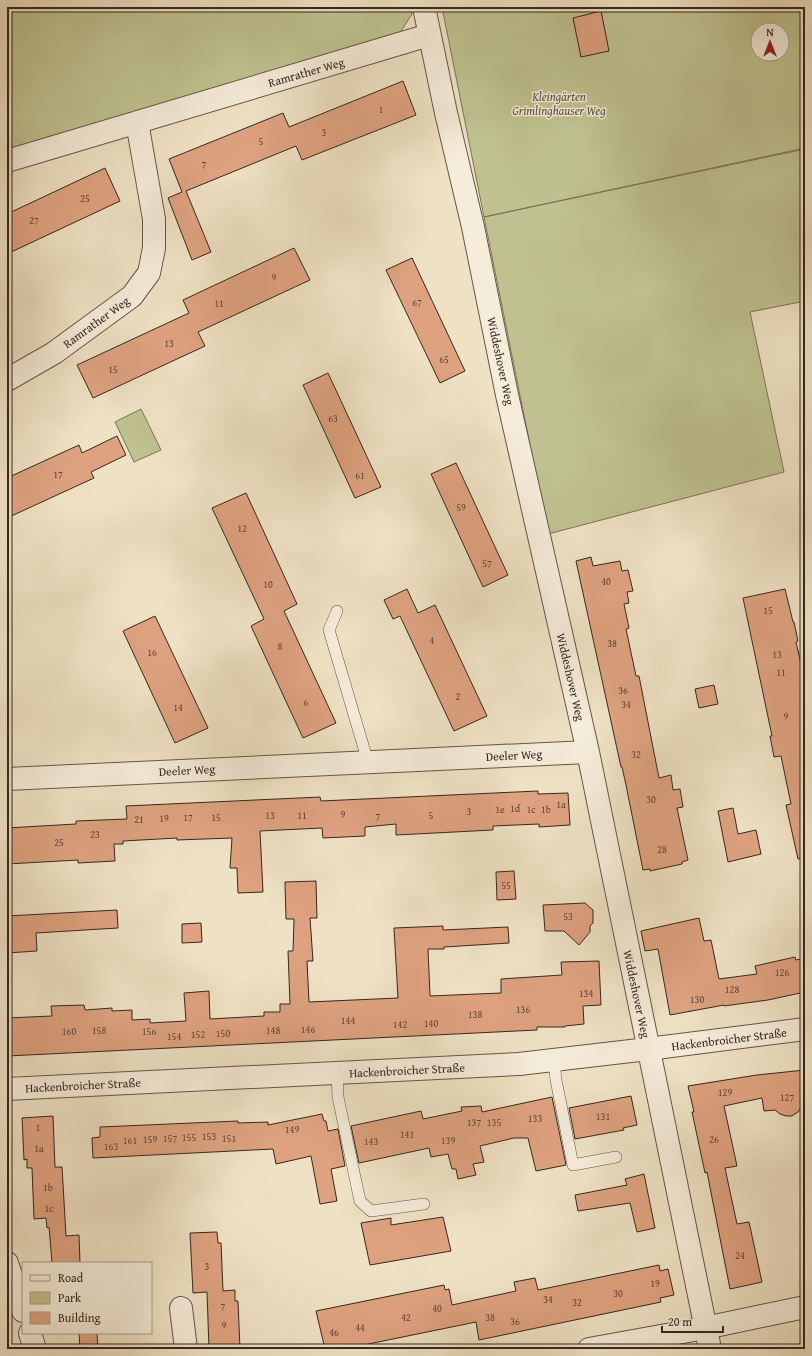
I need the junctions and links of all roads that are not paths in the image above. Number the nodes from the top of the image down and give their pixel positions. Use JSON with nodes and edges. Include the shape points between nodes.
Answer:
{"nodes":[{"id":1,"x":424,"y":7,"type":"edge"},
{"id":2,"x":429,"y":35,"type":"junction"},
{"id":3,"x":137,"y":122,"type":"junction"},
{"id":4,"x":7,"y":161,"type":"edge"},
{"id":5,"x":7,"y":380,"type":"edge"},
{"id":6,"x":337,"y":611,"type":"dead end"},
{"id":7,"x":588,"y":752,"type":"junction"},
{"id":8,"x":368,"y":762,"type":"junction"},
{"id":9,"x":7,"y":779,"type":"edge"},
{"id":10,"x":805,"y":1029,"type":"edge"},
{"id":11,"x":648,"y":1049,"type":"junction"},
{"id":12,"x":554,"y":1060,"type":"junction"},
{"id":13,"x":337,"y":1073,"type":"junction"},
{"id":14,"x":7,"y":1089,"type":"edge"},
{"id":15,"x":616,"y":1157,"type":"dead end"},
{"id":16,"x":424,"y":1204,"type":"dead end"},
{"id":17,"x":7,"y":1263,"type":"edge"},
{"id":18,"x":805,"y":1307,"type":"edge"},
{"id":19,"x":22,"y":1308,"type":"edge"},
{"id":20,"x":181,"y":1308,"type":"dead end"},
{"id":21,"x":705,"y":1328,"type":"junction"},
{"id":22,"x":30,"y":1334,"type":"edge"},
{"id":23,"x":35,"y":1349,"type":"edge"},
{"id":24,"x":186,"y":1349,"type":"edge"},
{"id":25,"x":589,"y":1349,"type":"edge"},
{"id":26,"x":710,"y":1349,"type":"edge"}],
"edges":[{"from":1,"to":2,"type":"street","name":"Widdeshover Weg"},
{"from":2,"to":3,"type":"street","name":"Ramrather Weg"},
{"from":2,"to":7,"type":"street","name":"Widdeshover Weg"},
{"from":3,"to":4,"type":"street","name":"Ramrather Weg"},
{"from":3,"to":5,"type":"street","name":"Ramrather Weg","via":[[154,219],[154,248],[149,273],[132,296],[54,353]]},
{"from":6,"to":8,"type":"lane","via":[[329,630]]},
{"from":7,"to":8,"type":"street","name":"Deeler Weg"},
{"from":7,"to":11,"type":"street","name":"Widdeshover Weg"},
{"from":8,"to":9,"type":"street","name":"Deeler Weg"},
{"from":10,"to":11,"type":"street","name":"Hackenbroicher Straße"},
{"from":11,"to":12,"type":"street","name":"Hackenbroicher Straße"},
{"from":11,"to":21,"type":"street","name":"Widdeshover Weg"},
{"from":12,"to":13,"type":"street","name":"Hackenbroicher Straße"},
{"from":12,"to":15,"type":"lane","via":[[574,1165]]},
{"from":13,"to":14,"type":"street","name":"Hackenbroicher Straße"},
{"from":13,"to":16,"type":"lane","via":[[338,1097],[360,1201],[371,1211]]},
{"from":17,"to":19,"type":"street"},
{"from":18,"to":21,"type":"street"},
{"from":20,"to":24,"type":"street"},
{"from":21,"to":25,"type":"street"},
{"from":21,"to":26,"type":"street","name":"Widdeshover Weg"},
{"from":22,"to":23,"type":"street"}]}
